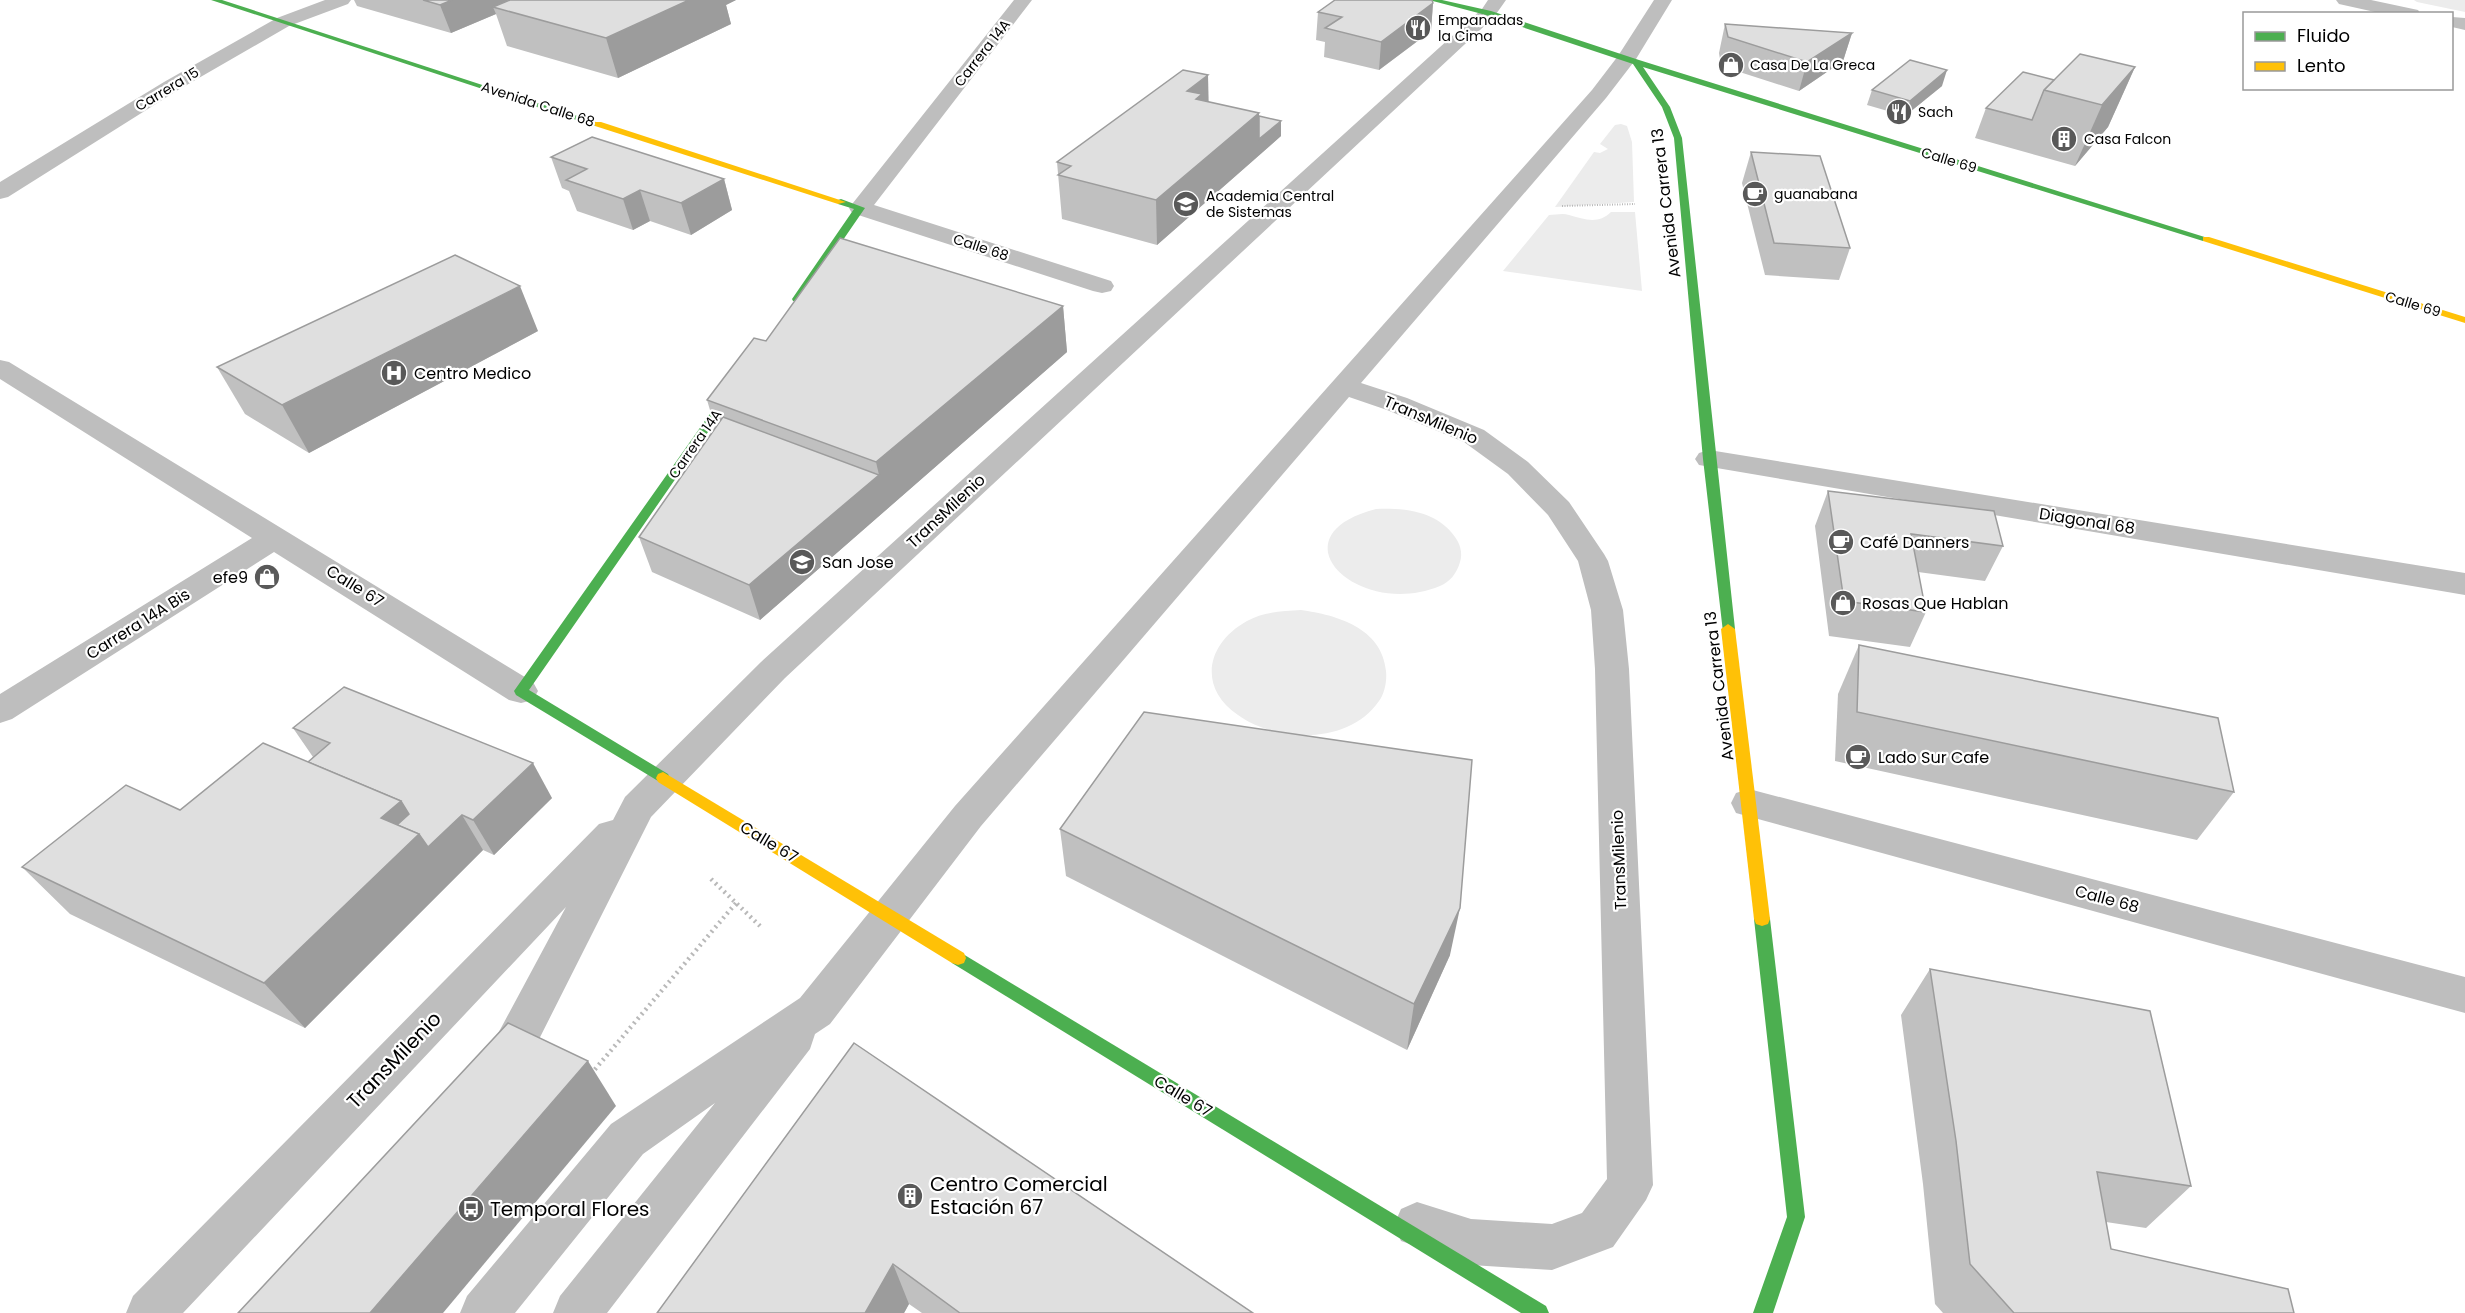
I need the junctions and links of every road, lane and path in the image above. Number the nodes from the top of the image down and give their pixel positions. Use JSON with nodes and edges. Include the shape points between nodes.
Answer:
{"nodes":[{"id":1,"x":215,"y":0,"type":"edge"},
{"id":2,"x":342,"y":0,"type":"edge"},
{"id":3,"x":1023,"y":0,"type":"edge"},
{"id":4,"x":1433,"y":0,"type":"edge"},
{"id":5,"x":1663,"y":0,"type":"edge"},
{"id":6,"x":2345,"y":0,"type":"edge"},
{"id":7,"x":1493,"y":6,"type":"edge"},
{"id":8,"x":2405,"y":8,"type":"edge"},
{"id":9,"x":283,"y":22,"type":"junction"},
{"id":10,"x":1631,"y":60,"type":"junction"},
{"id":11,"x":0,"y":192,"type":"edge"},
{"id":12,"x":1684,"y":202,"type":"junction"},
{"id":13,"x":1555,"y":206,"type":"dead end"},
{"id":14,"x":860,"y":208,"type":"junction"},
{"id":15,"x":1102,"y":286,"type":"dead end"},
{"id":16,"x":789,"y":310,"type":"edge"},
{"id":17,"x":2465,"y":320,"type":"edge"},
{"id":18,"x":0,"y":368,"type":"edge"},
{"id":19,"x":748,"y":369,"type":"edge"},
{"id":20,"x":1343,"y":386,"type":"junction"},
{"id":21,"x":1709,"y":459,"type":"junction"},
{"id":22,"x":276,"y":537,"type":"junction"},
{"id":23,"x":2465,"y":584,"type":"edge"},
{"id":24,"x":521,"y":691,"type":"junction"},
{"id":25,"x":0,"y":710,"type":"edge"},
{"id":26,"x":651,"y":793,"type":"junction"},
{"id":27,"x":1749,"y":803,"type":"junction"},
{"id":28,"x":711,"y":879,"type":"dead end"},
{"id":29,"x":736,"y":903,"type":"junction"},
{"id":30,"x":890,"y":915,"type":"junction"},
{"id":31,"x":760,"y":926,"type":"dead end"},
{"id":32,"x":2465,"y":995,"type":"edge"},
{"id":33,"x":815,"y":1011,"type":"junction"},
{"id":34,"x":587,"y":1078,"type":"edge"},
{"id":35,"x":477,"y":1091,"type":"edge"},
{"id":36,"x":1371,"y":1211,"type":"junction"},
{"id":37,"x":150,"y":1313,"type":"edge"},
{"id":38,"x":484,"y":1313,"type":"edge"},
{"id":39,"x":577,"y":1313,"type":"edge"},
{"id":40,"x":1539,"y":1313,"type":"edge"},
{"id":41,"x":1763,"y":1313,"type":"edge"}],
"edges":[{"from":1,"to":9,"type":"street","name":"Avenida Calle 68"},
{"from":2,"to":9,"type":"street","name":"Carrera 15"},
{"from":3,"to":14,"type":"street","name":"Carrera 14A"},
{"from":4,"to":7,"type":"street","name":"Calle 69"},
{"from":5,"to":10,"type":"street"},
{"from":6,"to":8,"type":"street"},
{"from":7,"to":10,"type":"street","name":"Calle 69"},
{"from":7,"to":26,"type":"street","name":"TransMilenio","via":[[772,670]]},
{"from":9,"to":11,"type":"street","name":"Carrera 15"},
{"from":9,"to":14,"type":"street","name":"Avenida Calle 68"},
{"from":10,"to":12,"type":"street","name":"Avenida Carrera 13","via":[[1661,95],[1673,118]]},
{"from":10,"to":17,"type":"street","name":"Calle 69"},
{"from":10,"to":20,"type":"street"},
{"from":12,"to":13,"type":"path"},
{"from":12,"to":21,"type":"street","name":"Avenida Carrera 13"},
{"from":14,"to":15,"type":"street","name":"Calle 68"},
{"from":14,"to":16,"type":"street","name":"Carrera 14A"},
{"from":18,"to":22,"type":"street","name":"Calle 67"},
{"from":19,"to":24,"type":"street","name":"Carrera 14A"},
{"from":20,"to":30,"type":"street","via":[[968,816]]},
{"from":20,"to":36,"type":"street","name":"TransMilenio","via":[[1474,435],[1518,468],[1559,509],[1593,561],[1606,610],[1612,669],[1628,1103],[1630,1185],[1597,1231],[1552,1247],[1471,1242]]},
{"from":21,"to":23,"type":"street","name":"Diagonal 68"},
{"from":21,"to":27,"type":"street","name":"Avenida Carrera 13"},
{"from":22,"to":24,"type":"street","name":"Calle 67"},
{"from":22,"to":25,"type":"street","name":"Carrera 14A Bis"},
{"from":24,"to":26,"type":"street","name":"Calle 67"},
{"from":26,"to":30,"type":"street","name":"Calle 67"},
{"from":26,"to":35,"type":"street","name":"TransMilenio","via":[[509,1055]]},
{"from":26,"to":37,"type":"street","name":"TransMilenio"},
{"from":27,"to":32,"type":"street","name":"Calle 68"},
{"from":27,"to":41,"type":"street","name":"Avenida Carrera 13","via":[[1796,1217]]},
{"from":28,"to":29,"type":"path"},
{"from":29,"to":31,"type":"path"},
{"from":29,"to":34,"type":"path"},
{"from":30,"to":33,"type":"street"},
{"from":30,"to":36,"type":"street","name":"Calle 67"},
{"from":33,"to":38,"type":"street","via":[[627,1139]]},
{"from":33,"to":39,"type":"street"},
{"from":36,"to":40,"type":"street","name":"Calle 67"}]}
